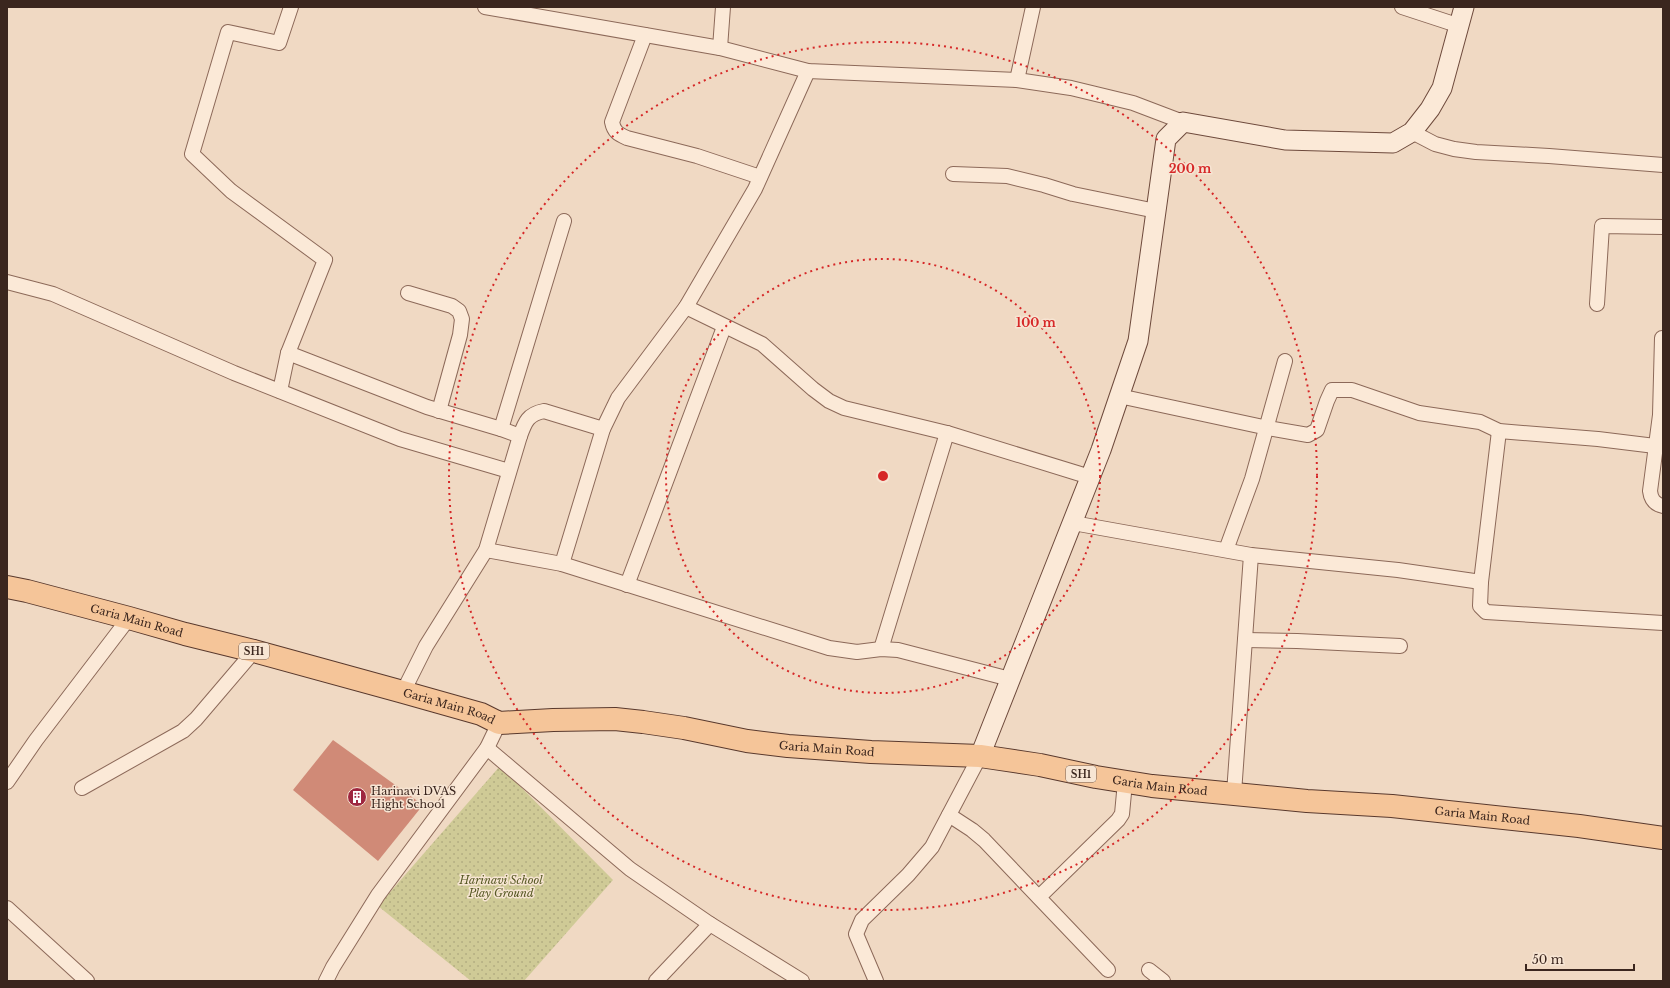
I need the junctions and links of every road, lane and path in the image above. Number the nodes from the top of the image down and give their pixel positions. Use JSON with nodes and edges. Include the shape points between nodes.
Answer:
{"nodes":[{"id":1,"x":291,"y":7,"type":"edge"},
{"id":2,"x":485,"y":7,"type":"edge"},
{"id":3,"x":723,"y":7,"type":"edge"},
{"id":4,"x":1033,"y":7,"type":"edge"},
{"id":5,"x":1402,"y":7,"type":"edge"},
{"id":6,"x":1464,"y":7,"type":"edge"},
{"id":7,"x":1460,"y":26,"type":"junction"},
{"id":8,"x":645,"y":35,"type":"junction"},
{"id":9,"x":720,"y":48,"type":"junction"},
{"id":10,"x":808,"y":71,"type":"junction"},
{"id":11,"x":1017,"y":80,"type":"junction"},
{"id":12,"x":1183,"y":122,"type":"junction"},
{"id":13,"x":1412,"y":132,"type":"junction"},
{"id":14,"x":1663,"y":165,"type":"edge"},
{"id":15,"x":953,"y":174,"type":"dead end"},
{"id":16,"x":760,"y":177,"type":"junction"},
{"id":17,"x":1156,"y":212,"type":"junction"},
{"id":18,"x":564,"y":221,"type":"dead end"},
{"id":19,"x":1663,"y":227,"type":"edge"},
{"id":20,"x":7,"y":282,"type":"edge"},
{"id":21,"x":408,"y":293,"type":"dead end"},
{"id":22,"x":1597,"y":304,"type":"dead end"},
{"id":23,"x":686,"y":307,"type":"junction"},
{"id":24,"x":724,"y":327,"type":"junction"},
{"id":25,"x":1662,"y":338,"type":"dead end"},
{"id":26,"x":288,"y":354,"type":"junction"},
{"id":27,"x":1285,"y":361,"type":"dead end"},
{"id":28,"x":280,"y":391,"type":"junction"},
{"id":29,"x":1119,"y":396,"type":"junction"},
{"id":30,"x":439,"y":410,"type":"junction"},
{"id":31,"x":1662,"y":415,"type":"edge"},
{"id":32,"x":1268,"y":428,"type":"junction"},
{"id":33,"x":502,"y":429,"type":"junction"},
{"id":34,"x":603,"y":429,"type":"junction"},
{"id":35,"x":1499,"y":431,"type":"junction"},
{"id":36,"x":947,"y":433,"type":"junction"},
{"id":37,"x":520,"y":436,"type":"junction"},
{"id":38,"x":1655,"y":446,"type":"junction"},
{"id":39,"x":509,"y":470,"type":"junction"},
{"id":40,"x":1090,"y":477,"type":"junction"},
{"id":41,"x":1663,"y":506,"type":"edge"},
{"id":42,"x":1073,"y":523,"type":"junction"},
{"id":43,"x":486,"y":550,"type":"junction"},
{"id":44,"x":1226,"y":550,"type":"junction"},
{"id":45,"x":1251,"y":555,"type":"junction"},
{"id":46,"x":562,"y":564,"type":"junction"},
{"id":47,"x":1481,"y":582,"type":"junction"},
{"id":48,"x":627,"y":585,"type":"junction"},
{"id":49,"x":7,"y":587,"type":"edge"},
{"id":50,"x":129,"y":618,"type":"junction"},
{"id":51,"x":1663,"y":623,"type":"edge"},
{"id":52,"x":1246,"y":640,"type":"junction"},
{"id":53,"x":1400,"y":646,"type":"dead end"},
{"id":54,"x":881,"y":649,"type":"junction"},
{"id":55,"x":254,"y":651,"type":"junction"},
{"id":56,"x":1010,"y":679,"type":"junction"},
{"id":57,"x":403,"y":692,"type":"junction"},
{"id":58,"x":499,"y":723,"type":"junction"},
{"id":59,"x":487,"y":748,"type":"junction"},
{"id":60,"x":980,"y":756,"type":"junction"},
{"id":61,"x":7,"y":782,"type":"edge"},
{"id":62,"x":1125,"y":782,"type":"junction"},
{"id":63,"x":82,"y":788,"type":"dead end"},
{"id":64,"x":1234,"y":793,"type":"junction"},
{"id":65,"x":949,"y":815,"type":"junction"},
{"id":66,"x":1663,"y":838,"type":"edge"},
{"id":67,"x":1039,"y":898,"type":"junction"},
{"id":68,"x":7,"y":908,"type":"edge"},
{"id":69,"x":710,"y":924,"type":"junction"},
{"id":70,"x":1108,"y":970,"type":"dead end"},
{"id":71,"x":1149,"y":970,"type":"dead end"},
{"id":72,"x":330,"y":979,"type":"edge"},
{"id":73,"x":87,"y":981,"type":"edge"},
{"id":74,"x":656,"y":981,"type":"edge"},
{"id":75,"x":802,"y":981,"type":"edge"},
{"id":76,"x":876,"y":981,"type":"edge"},
{"id":77,"x":1163,"y":981,"type":"edge"}],
"edges":[{"from":1,"to":26,"type":"street","via":[[279,43],[228,32],[192,154],[231,191],[325,260]]},
{"from":2,"to":8,"type":"street"},
{"from":3,"to":9,"type":"street"},
{"from":4,"to":11,"type":"street"},
{"from":5,"to":7,"type":"street"},
{"from":6,"to":7,"type":"main road"},
{"from":7,"to":13,"type":"main road","via":[[1442,88]]},
{"from":8,"to":9,"type":"street"},
{"from":8,"to":16,"type":"street","via":[[612,122],[617,134]]},
{"from":9,"to":10,"type":"street"},
{"from":10,"to":11,"type":"street"},
{"from":10,"to":16,"type":"street"},
{"from":11,"to":12,"type":"street","via":[[1104,95],[1134,103]]},
{"from":12,"to":13,"type":"main road","via":[[1285,140],[1393,143]]},
{"from":12,"to":17,"type":"main road","via":[[1166,139]]},
{"from":13,"to":14,"type":"street","via":[[1435,144],[1476,152]]},
{"from":15,"to":17,"type":"street","via":[[1007,176]]},
{"from":16,"to":23,"type":"street"},
{"from":17,"to":29,"type":"main road","via":[[1138,340]]},
{"from":18,"to":33,"type":"street"},
{"from":19,"to":22,"type":"street","via":[[1602,226]]},
{"from":20,"to":28,"type":"street","via":[[53,294]]},
{"from":21,"to":30,"type":"street","via":[[452,306],[459,311],[462,319]]},
{"from":23,"to":24,"type":"street"},
{"from":23,"to":34,"type":"street","via":[[618,398]]},
{"from":24,"to":36,"type":"street","via":[[762,344],[829,401],[844,408]]},
{"from":24,"to":48,"type":"street"},
{"from":25,"to":31,"type":"street"},
{"from":26,"to":28,"type":"street"},
{"from":26,"to":30,"type":"street"},
{"from":27,"to":32,"type":"street"},
{"from":28,"to":39,"type":"street","via":[[400,439]]},
{"from":29,"to":32,"type":"street"},
{"from":29,"to":40,"type":"main road"},
{"from":30,"to":33,"type":"street"},
{"from":31,"to":38,"type":"street"},
{"from":32,"to":35,"type":"street","via":[[1308,435],[1317,430],[1332,390],[1352,390],[1419,413],[1480,422]]},
{"from":32,"to":44,"type":"street"},
{"from":33,"to":37,"type":"street"},
{"from":34,"to":37,"type":"street","via":[[544,411],[529,417]]},
{"from":34,"to":46,"type":"street"},
{"from":35,"to":38,"type":"street"},
{"from":35,"to":47,"type":"street"},
{"from":36,"to":40,"type":"street"},
{"from":36,"to":54,"type":"street"},
{"from":37,"to":39,"type":"street"},
{"from":38,"to":41,"type":"street","via":[[1650,491],[1654,502]]},
{"from":39,"to":43,"type":"street"},
{"from":40,"to":42,"type":"main road"},
{"from":42,"to":44,"type":"street"},
{"from":42,"to":56,"type":"main road"},
{"from":43,"to":46,"type":"street"},
{"from":43,"to":57,"type":"street","via":[[426,646]]},
{"from":44,"to":45,"type":"street"},
{"from":45,"to":47,"type":"street","via":[[1398,570]]},
{"from":45,"to":52,"type":"street"},
{"from":46,"to":48,"type":"street"},
{"from":47,"to":51,"type":"street","via":[[1480,606],[1486,612]]},
{"from":48,"to":54,"type":"street","via":[[829,648],[857,652]]},
{"from":49,"to":50,"type":"main road","name":"Garia Main Road","number":"SH1"},
{"from":50,"to":55,"type":"main road","name":"Garia Main Road","number":"SH1"},
{"from":50,"to":61,"type":"street"},
{"from":52,"to":53,"type":"street"},
{"from":52,"to":64,"type":"street"},
{"from":54,"to":56,"type":"street","via":[[898,650]]},
{"from":55,"to":57,"type":"main road","name":"Garia Main Road","number":"SH1"},
{"from":55,"to":63,"type":"street","via":[[200,715],[183,731]]},
{"from":56,"to":60,"type":"main road"},
{"from":57,"to":58,"type":"main road","name":"Garia Main Road","number":"SH1","via":[[481,714]]},
{"from":58,"to":59,"type":"street"},
{"from":58,"to":60,"type":"main road","name":"Garia Main Road","number":"SH1","via":[[615,719],[684,728],[747,742],[871,752]]},
{"from":59,"to":69,"type":"street","via":[[630,869]]},
{"from":59,"to":72,"type":"street","via":[[378,895]]},
{"from":60,"to":62,"type":"main road","name":"Garia Main Road","number":"SH1"},
{"from":60,"to":65,"type":"street"},
{"from":62,"to":64,"type":"main road","name":"Garia Main Road","number":"SH1"},
{"from":62,"to":67,"type":"street","via":[[1122,814],[1118,820]]},
{"from":64,"to":66,"type":"main road","name":"Garia Main Road","number":"SH1","via":[[1307,801],[1408,807]]},
{"from":65,"to":67,"type":"street","via":[[984,840]]},
{"from":65,"to":76,"type":"street","via":[[920,863],[858,927],[856,934]]},
{"from":67,"to":70,"type":"street"},
{"from":68,"to":73,"type":"street"},
{"from":69,"to":74,"type":"street"},
{"from":69,"to":75,"type":"street"},
{"from":71,"to":77,"type":"street"}]}
